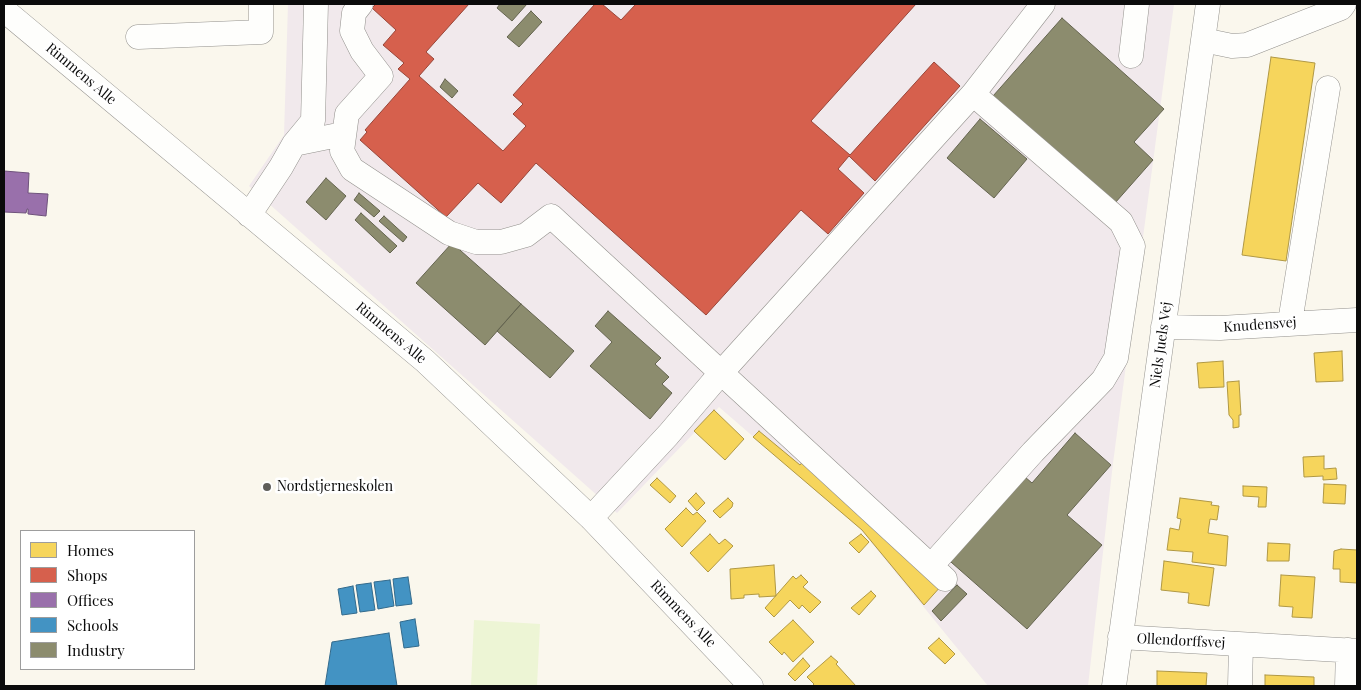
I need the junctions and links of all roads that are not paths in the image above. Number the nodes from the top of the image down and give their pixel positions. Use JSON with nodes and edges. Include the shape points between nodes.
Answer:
{"nodes":[{"id":1,"x":261,"y":4,"type":"edge"},
{"id":2,"x":316,"y":4,"type":"edge"},
{"id":3,"x":361,"y":4,"type":"edge"},
{"id":4,"x":1043,"y":4,"type":"edge"},
{"id":5,"x":1137,"y":4,"type":"edge"},
{"id":6,"x":1208,"y":4,"type":"edge"},
{"id":7,"x":1344,"y":4,"type":"edge"},
{"id":8,"x":4,"y":10,"type":"edge"},
{"id":9,"x":138,"y":37,"type":"dead end"},
{"id":10,"x":1203,"y":40,"type":"junction"},
{"id":11,"x":1130,"y":56,"type":"dead end"},
{"id":12,"x":1328,"y":88,"type":"dead end"},
{"id":13,"x":973,"y":94,"type":"junction"},
{"id":14,"x":343,"y":134,"type":"junction"},
{"id":15,"x":294,"y":144,"type":"junction"},
{"id":16,"x":249,"y":215,"type":"junction"},
{"id":17,"x":1357,"y":320,"type":"edge"},
{"id":18,"x":1290,"y":322,"type":"junction"},
{"id":19,"x":1163,"y":327,"type":"junction"},
{"id":20,"x":720,"y":374,"type":"junction"},
{"id":21,"x":591,"y":518,"type":"junction"},
{"id":22,"x":1120,"y":637,"type":"junction"},
{"id":23,"x":1241,"y":645,"type":"junction"},
{"id":24,"x":1353,"y":650,"type":"edge"},
{"id":25,"x":752,"y":686,"type":"edge"},
{"id":26,"x":1114,"y":686,"type":"edge"},
{"id":27,"x":1240,"y":686,"type":"edge"},
{"id":28,"x":1347,"y":686,"type":"edge"}],
"edges":[{"from":1,"to":9,"type":"street","via":[[261,32]]},
{"from":2,"to":15,"type":"street","via":[[313,121]]},
{"from":3,"to":14,"type":"street","via":[[354,13],[352,31],[380,76],[346,114]]},
{"from":4,"to":13,"type":"street"},
{"from":5,"to":11,"type":"street"},
{"from":6,"to":10,"type":"street","name":"Niels Juels Vej"},
{"from":7,"to":10,"type":"street","via":[[1341,8],[1247,45],[1232,46]]},
{"from":8,"to":16,"type":"street","name":"Rimmens Alle"},
{"from":10,"to":19,"type":"street","name":"Niels Juels Vej"},
{"from":12,"to":18,"type":"street"},
{"from":13,"to":20,"type":"street"},
{"from":13,"to":20,"type":"street","via":[[1121,222],[1134,246],[1116,358],[1104,380],[1049,435],[938,572]]},
{"from":14,"to":15,"type":"street"},
{"from":14,"to":20,"type":"street","via":[[342,151],[352,169],[449,233],[476,242],[501,242],[526,234],[551,216]]},
{"from":15,"to":16,"type":"street"},
{"from":16,"to":21,"type":"street","name":"Rimmens Alle","via":[[425,362]]},
{"from":17,"to":18,"type":"street","name":"Knudensvej"},
{"from":18,"to":19,"type":"street","name":"Knudensvej","via":[[1220,328]]},
{"from":19,"to":22,"type":"street","name":"Niels Juels Vej"},
{"from":20,"to":21,"type":"street"},
{"from":21,"to":25,"type":"street","name":"Rimmens Alle"},
{"from":22,"to":23,"type":"street","name":"Ollendorffsvej"},
{"from":22,"to":26,"type":"street","name":"Niels Juels Vej"},
{"from":23,"to":24,"type":"street","name":"Ollendorffsvej"},
{"from":23,"to":27,"type":"street","name":"Ollendorffsvej"},
{"from":24,"to":28,"type":"street","name":"Ollendorffsvej"}]}
